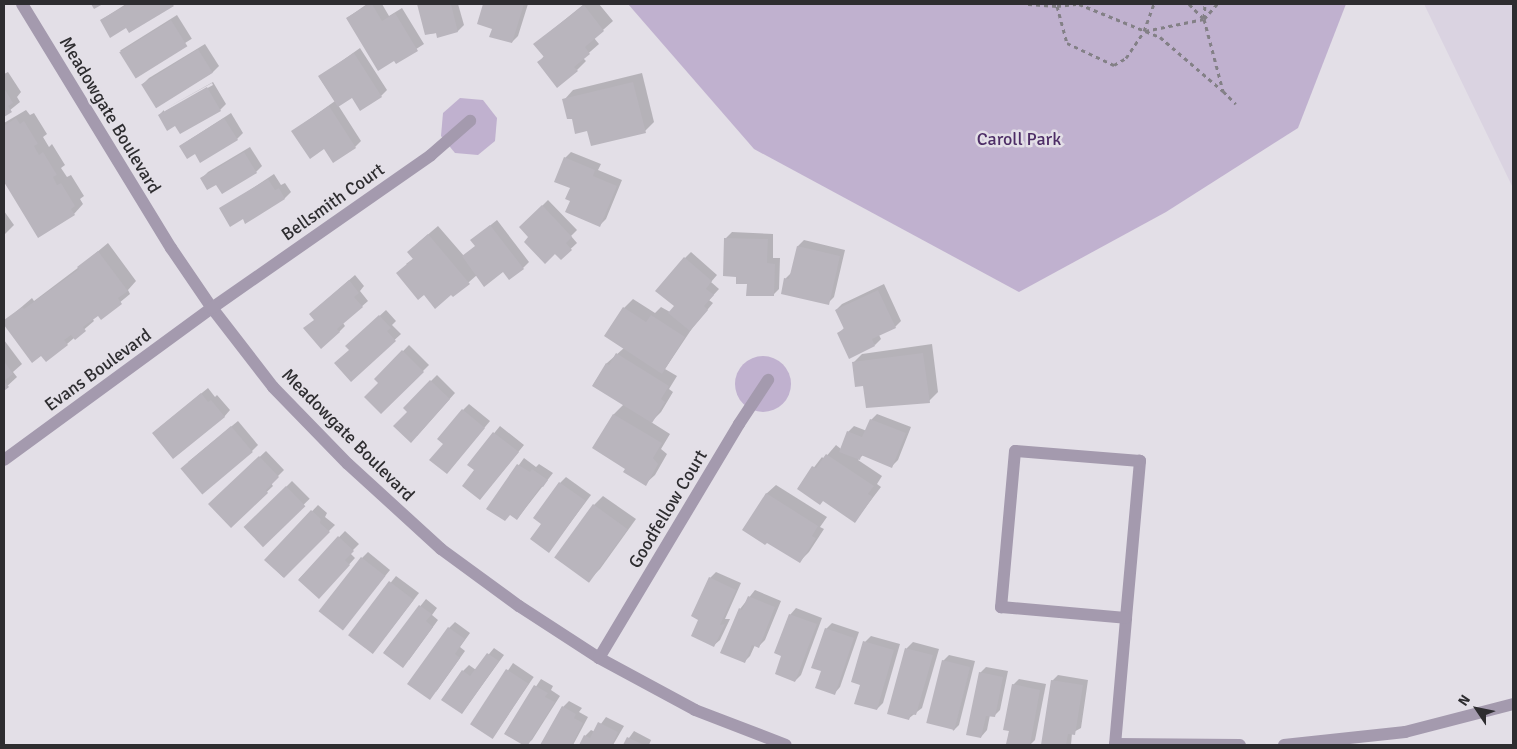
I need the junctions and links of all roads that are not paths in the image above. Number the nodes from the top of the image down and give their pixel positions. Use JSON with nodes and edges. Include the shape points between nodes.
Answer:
{"nodes":[{"id":1,"x":22,"y":4,"type":"edge"},
{"id":2,"x":470,"y":121,"type":"dead end"},
{"id":3,"x":212,"y":308,"type":"junction"},
{"id":4,"x":768,"y":380,"type":"dead end"},
{"id":5,"x":4,"y":460,"type":"edge"},
{"id":6,"x":1126,"y":618,"type":"junction"},
{"id":7,"x":599,"y":658,"type":"junction"},
{"id":8,"x":1513,"y":704,"type":"edge"},
{"id":9,"x":1115,"y":744,"type":"edge"},
{"id":10,"x":786,"y":745,"type":"edge"},
{"id":11,"x":1240,"y":745,"type":"edge"},
{"id":12,"x":1284,"y":745,"type":"edge"}],
"edges":[{"from":1,"to":3,"type":"street","name":"Meadowgate Boulevard","via":[[171,248]]},
{"from":2,"to":3,"type":"street","name":"Bellsmith Court","via":[[431,155]]},
{"from":3,"to":5,"type":"street","name":"Evans Boulevard"},
{"from":3,"to":7,"type":"street","name":"Meadowgate Boulevard","via":[[273,386],[348,464],[441,548],[519,606]]},
{"from":4,"to":7,"type":"street","name":"Goodfellow Court"},
{"from":6,"to":6,"type":"street","via":[[1140,461],[1015,451],[1001,607]]},
{"from":6,"to":9,"type":"street"},
{"from":7,"to":10,"type":"street","name":"Meadowgate Boulevard","via":[[695,710]]},
{"from":8,"to":12,"type":"street","via":[[1405,732]]},
{"from":9,"to":11,"type":"street"}]}
